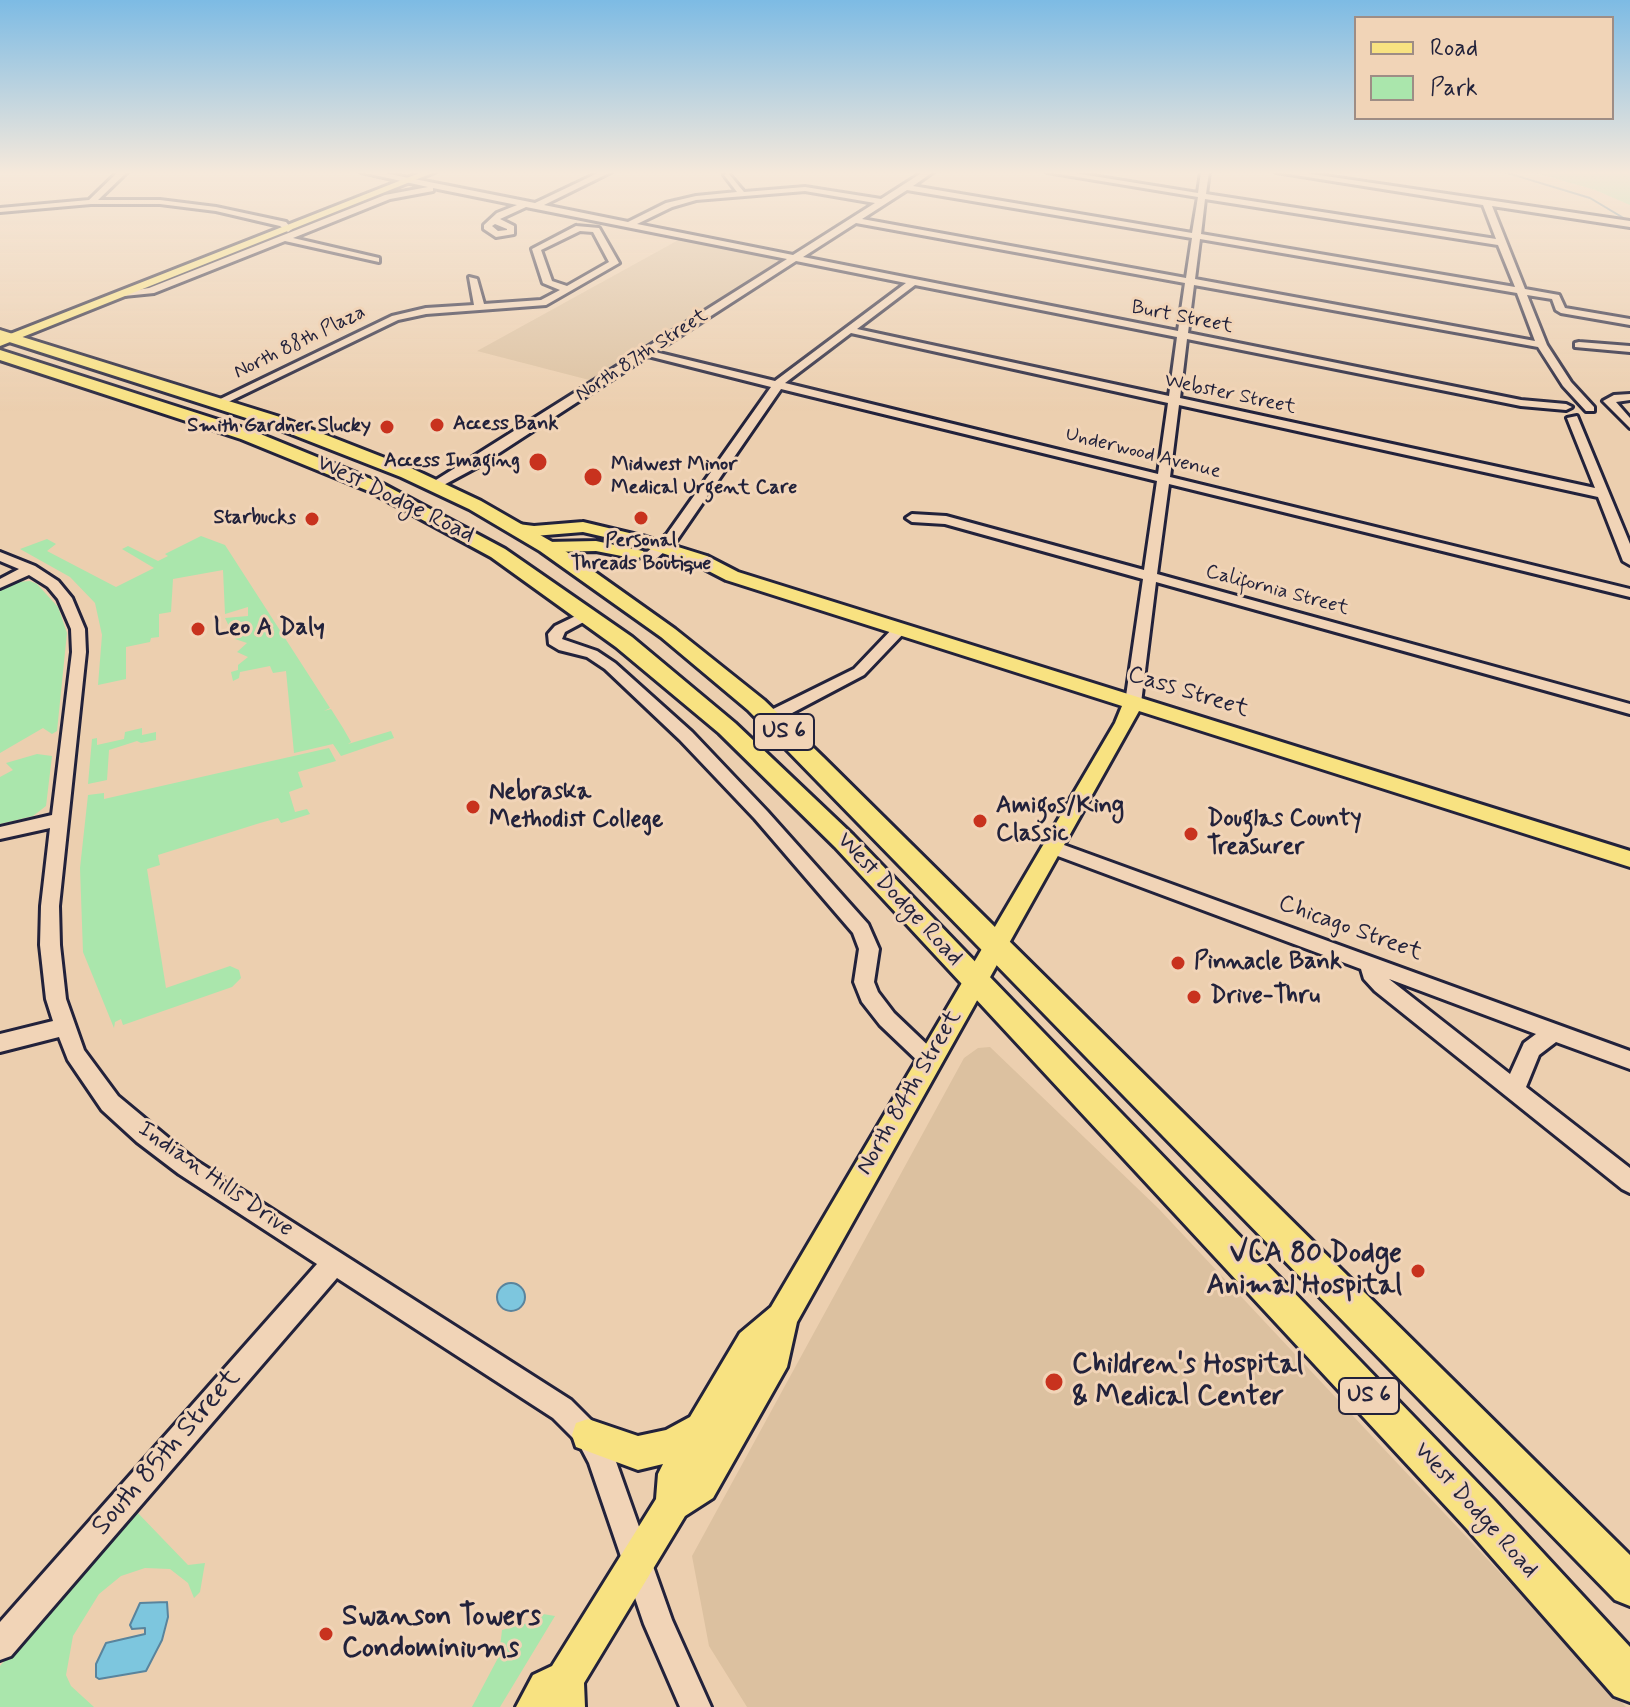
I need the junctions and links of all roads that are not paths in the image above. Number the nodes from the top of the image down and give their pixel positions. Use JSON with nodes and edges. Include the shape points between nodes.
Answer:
{"nodes":[{"id":1,"x":224,"y":252,"type":"edge"},
{"id":2,"x":227,"y":252,"type":"edge"},
{"id":3,"x":350,"y":252,"type":"edge"},
{"id":4,"x":537,"y":252,"type":"edge"},
{"id":5,"x":608,"y":252,"type":"edge"},
{"id":6,"x":763,"y":252,"type":"edge"},
{"id":7,"x":805,"y":252,"type":"edge"},
{"id":8,"x":1026,"y":252,"type":"edge"},
{"id":9,"x":1194,"y":252,"type":"edge"},
{"id":10,"x":1289,"y":252,"type":"edge"},
{"id":11,"x":1506,"y":252,"type":"edge"},
{"id":12,"x":795,"y":258,"type":"junction"},
{"id":13,"x":376,"y":260,"type":"dead end"},
{"id":14,"x":472,"y":279,"type":"dead end"},
{"id":15,"x":913,"y":282,"type":"junction"},
{"id":16,"x":1190,"y":282,"type":"junction"},
{"id":17,"x":567,"y":289,"type":"junction"},
{"id":18,"x":1521,"y":291,"type":"junction"},
{"id":19,"x":480,"y":308,"type":"junction"},
{"id":20,"x":1630,"y":322,"type":"edge"},
{"id":21,"x":850,"y":330,"type":"junction"},
{"id":22,"x":3,"y":336,"type":"edge"},
{"id":23,"x":1183,"y":336,"type":"junction"},
{"id":24,"x":1542,"y":345,"type":"junction"},
{"id":25,"x":1579,"y":345,"type":"dead end"},
{"id":26,"x":1627,"y":351,"type":"edge"},
{"id":27,"x":647,"y":353,"type":"junction"},
{"id":28,"x":0,"y":355,"type":"edge"},
{"id":29,"x":1567,"y":384,"type":"junction"},
{"id":30,"x":778,"y":385,"type":"junction"},
{"id":31,"x":1630,"y":397,"type":"edge"},
{"id":32,"x":1174,"y":401,"type":"junction"},
{"id":33,"x":218,"y":403,"type":"junction"},
{"id":34,"x":1569,"y":412,"type":"junction"},
{"id":35,"x":1591,"y":415,"type":"junction"},
{"id":36,"x":1607,"y":415,"type":"dead end"},
{"id":37,"x":1626,"y":421,"type":"edge"},
{"id":38,"x":1582,"y":439,"type":"junction"},
{"id":39,"x":1165,"y":480,"type":"junction"},
{"id":40,"x":434,"y":485,"type":"junction"},
{"id":41,"x":1603,"y":494,"type":"junction"},
{"id":42,"x":912,"y":518,"type":"dead end"},
{"id":43,"x":518,"y":529,"type":"junction"},
{"id":44,"x":462,"y":531,"type":"junction"},
{"id":45,"x":547,"y":547,"type":"junction"},
{"id":46,"x":656,"y":552,"type":"junction"},
{"id":47,"x":0,"y":556,"type":"edge"},
{"id":48,"x":1630,"y":561,"type":"edge"},
{"id":49,"x":23,"y":566,"type":"junction"},
{"id":50,"x":0,"y":572,"type":"edge"},
{"id":51,"x":1152,"y":577,"type":"junction"},
{"id":52,"x":0,"y":584,"type":"edge"},
{"id":53,"x":1630,"y":593,"type":"edge"},
{"id":54,"x":588,"y":614,"type":"junction"},
{"id":55,"x":900,"y":629,"type":"junction"},
{"id":56,"x":1133,"y":703,"type":"junction"},
{"id":57,"x":1630,"y":709,"type":"edge"},
{"id":58,"x":769,"y":718,"type":"junction"},
{"id":59,"x":59,"y":820,"type":"junction"},
{"id":60,"x":0,"y":833,"type":"edge"},
{"id":61,"x":1053,"y":847,"type":"junction"},
{"id":62,"x":1630,"y":859,"type":"edge"},
{"id":63,"x":994,"y":946,"type":"junction"},
{"id":64,"x":1370,"y":965,"type":"junction"},
{"id":65,"x":975,"y":980,"type":"junction"},
{"id":66,"x":64,"y":1027,"type":"junction"},
{"id":67,"x":1554,"y":1032,"type":"junction"},
{"id":68,"x":0,"y":1043,"type":"edge"},
{"id":69,"x":929,"y":1059,"type":"junction"},
{"id":70,"x":1630,"y":1060,"type":"edge"},
{"id":71,"x":1514,"y":1089,"type":"junction"},
{"id":72,"x":1630,"y":1182,"type":"edge"},
{"id":73,"x":335,"y":1262,"type":"junction"},
{"id":74,"x":782,"y":1318,"type":"junction"},
{"id":75,"x":702,"y":1428,"type":"junction"},
{"id":76,"x":588,"y":1435,"type":"junction"},
{"id":77,"x":673,"y":1504,"type":"junction"},
{"id":78,"x":637,"y":1562,"type":"junction"},
{"id":79,"x":1630,"y":1585,"type":"edge"},
{"id":80,"x":0,"y":1645,"type":"edge"},
{"id":81,"x":1630,"y":1680,"type":"edge"},
{"id":82,"x":566,"y":1693,"type":"edge"},
{"id":83,"x":535,"y":1707,"type":"edge"},
{"id":84,"x":696,"y":1707,"type":"edge"}],
"edges":[{"from":1,"to":22,"type":"main road"},
{"from":2,"to":22,"type":"main road"},
{"from":3,"to":13,"type":"street"},
{"from":4,"to":17,"type":"street","via":[[548,283]]},
{"from":5,"to":17,"type":"street","name":"North 88th Plaza","via":[[614,263]]},
{"from":6,"to":12,"type":"street","name":"Burt Street"},
{"from":7,"to":12,"type":"street","name":"North 87th Street"},
{"from":8,"to":16,"type":"street"},
{"from":9,"to":16,"type":"street"},
{"from":10,"to":18,"type":"street"},
{"from":11,"to":18,"type":"street"},
{"from":12,"to":15,"type":"street","name":"Burt Street"},
{"from":12,"to":27,"type":"street","name":"North 87th Street"},
{"from":14,"to":19,"type":"street"},
{"from":15,"to":21,"type":"street"},
{"from":15,"to":23,"type":"street","name":"Burt Street"},
{"from":16,"to":23,"type":"street"},
{"from":16,"to":24,"type":"street"},
{"from":17,"to":19,"type":"street","name":"North 88th Plaza","via":[[536,304]]},
{"from":18,"to":20,"type":"street","via":[[1556,297],[1561,310]]},
{"from":18,"to":24,"type":"street"},
{"from":19,"to":33,"type":"street","name":"North 88th Plaza","via":[[426,311],[383,322]]},
{"from":21,"to":30,"type":"street"},
{"from":21,"to":32,"type":"street","name":"Webster Street"},
{"from":22,"to":33,"type":"highway","name":"West Dodge Road","number":"US 6"},
{"from":23,"to":32,"type":"street"},
{"from":23,"to":34,"type":"street","name":"Burt Street"},
{"from":24,"to":29,"type":"street"},
{"from":25,"to":26,"type":"street"},
{"from":27,"to":30,"type":"street","name":"Underwood Avenue"},
{"from":27,"to":40,"type":"street","name":"North 87th Street"},
{"from":28,"to":44,"type":"highway","name":"West Dodge Road","number":"US 6","via":[[300,455]]},
{"from":29,"to":34,"type":"street"},
{"from":29,"to":35,"type":"street"},
{"from":30,"to":39,"type":"street","name":"Underwood Avenue"},
{"from":30,"to":46,"type":"street"},
{"from":31,"to":37,"type":"street","via":[[1609,401]]},
{"from":32,"to":39,"type":"street"},
{"from":32,"to":41,"type":"street","name":"Webster Street"},
{"from":33,"to":40,"type":"highway","name":"West Dodge Road","number":"US 6","via":[[346,447]]},
{"from":34,"to":35,"type":"street","name":"Burt Street"},
{"from":34,"to":38,"type":"street"},
{"from":35,"to":38,"type":"street"},
{"from":36,"to":37,"type":"street"},
{"from":38,"to":41,"type":"street"},
{"from":39,"to":51,"type":"street"},
{"from":39,"to":53,"type":"street","name":"Underwood Avenue"},
{"from":40,"to":43,"type":"highway","name":"West Dodge Road","number":"US 6"},
{"from":41,"to":48,"type":"street"},
{"from":42,"to":51,"type":"street","name":"California Street","via":[[938,518]]},
{"from":43,"to":45,"type":"highway","name":"West Dodge Road","number":"US 6"},
{"from":43,"to":46,"type":"main road","name":"Cass Street","via":[[588,528]]},
{"from":44,"to":45,"type":"highway","via":[[525,548]]},
{"from":44,"to":54,"type":"highway","name":"West Dodge Road","number":"US 6"},
{"from":45,"to":46,"type":"main road","name":"Cass Street"},
{"from":45,"to":58,"type":"highway","name":"West Dodge Road","number":"US 6","via":[[668,633]]},
{"from":46,"to":55,"type":"main road","name":"Cass Street","via":[[694,570],[732,576]]},
{"from":47,"to":49,"type":"street","name":"Indian Hills Drive"},
{"from":49,"to":50,"type":"street"},
{"from":49,"to":52,"type":"street"},
{"from":49,"to":59,"type":"street","name":"Indian Hills Drive","via":[[61,593],[78,629]]},
{"from":51,"to":56,"type":"street"},
{"from":51,"to":57,"type":"street","name":"California Street"},
{"from":54,"to":65,"type":"highway","name":"West Dodge Road","number":"US 6","via":[[776,774]]},
{"from":54,"to":69,"type":"street","via":[[560,629],[554,641],[610,666],[761,815],[861,929],[869,949],[864,982],[869,996]]},
{"from":55,"to":56,"type":"main road","name":"Cass Street"},
{"from":55,"to":58,"type":"street","via":[[859,672]]},
{"from":56,"to":61,"type":"main road","name":"North 84th Street"},
{"from":56,"to":62,"type":"main road","name":"Cass Street"},
{"from":58,"to":63,"type":"highway","name":"West Dodge Road","number":"US 6"},
{"from":59,"to":60,"type":"street"},
{"from":59,"to":66,"type":"street","name":"Indian Hills Drive","via":[[50,945]]},
{"from":61,"to":63,"type":"main road","name":"North 84th Street"},
{"from":61,"to":64,"type":"street","name":"Chicago Street"},
{"from":63,"to":65,"type":"main road","name":"North 84th Street"},
{"from":63,"to":79,"type":"highway","name":"West Dodge Road","number":"US 6"},
{"from":64,"to":67,"type":"street","name":"Chicago Street"},
{"from":64,"to":71,"type":"street","via":[[1382,985]]},
{"from":65,"to":69,"type":"main road","name":"North 84th Street"},
{"from":65,"to":81,"type":"highway","name":"West Dodge Road","number":"US 6"},
{"from":66,"to":68,"type":"street"},
{"from":66,"to":73,"type":"street","name":"Indian Hills Drive","via":[[95,1084],[145,1135]]},
{"from":67,"to":70,"type":"street","name":"Chicago Street"},
{"from":67,"to":71,"type":"street","via":[[1531,1049]]},
{"from":69,"to":74,"type":"main road","name":"North 84th Street"},
{"from":71,"to":72,"type":"street"},
{"from":73,"to":76,"type":"street","name":"Indian Hills Drive","via":[[562,1409]]},
{"from":73,"to":80,"type":"street","name":"South 85th Street"},
{"from":74,"to":75,"type":"main road","name":"North 84th Street","via":[[751,1344]]},
{"from":74,"to":77,"type":"main road","name":"North 84th Street","via":[[776,1356],[701,1486]]},
{"from":75,"to":76,"type":"main road","via":[[671,1445],[638,1453]]},
{"from":75,"to":77,"type":"main road","name":"North 84th Street","via":[[675,1474]]},
{"from":76,"to":78,"type":"street","name":"Indian Hills Drive"},
{"from":77,"to":78,"type":"main road","name":"North 84th Street"},
{"from":78,"to":82,"type":"main road","name":"North 84th Street","via":[[589,1641]]},
{"from":78,"to":84,"type":"street","name":"Indian Hills Drive"},
{"from":82,"to":83,"type":"main road","name":"North 84th Street","via":[[546,1688]]}]}
